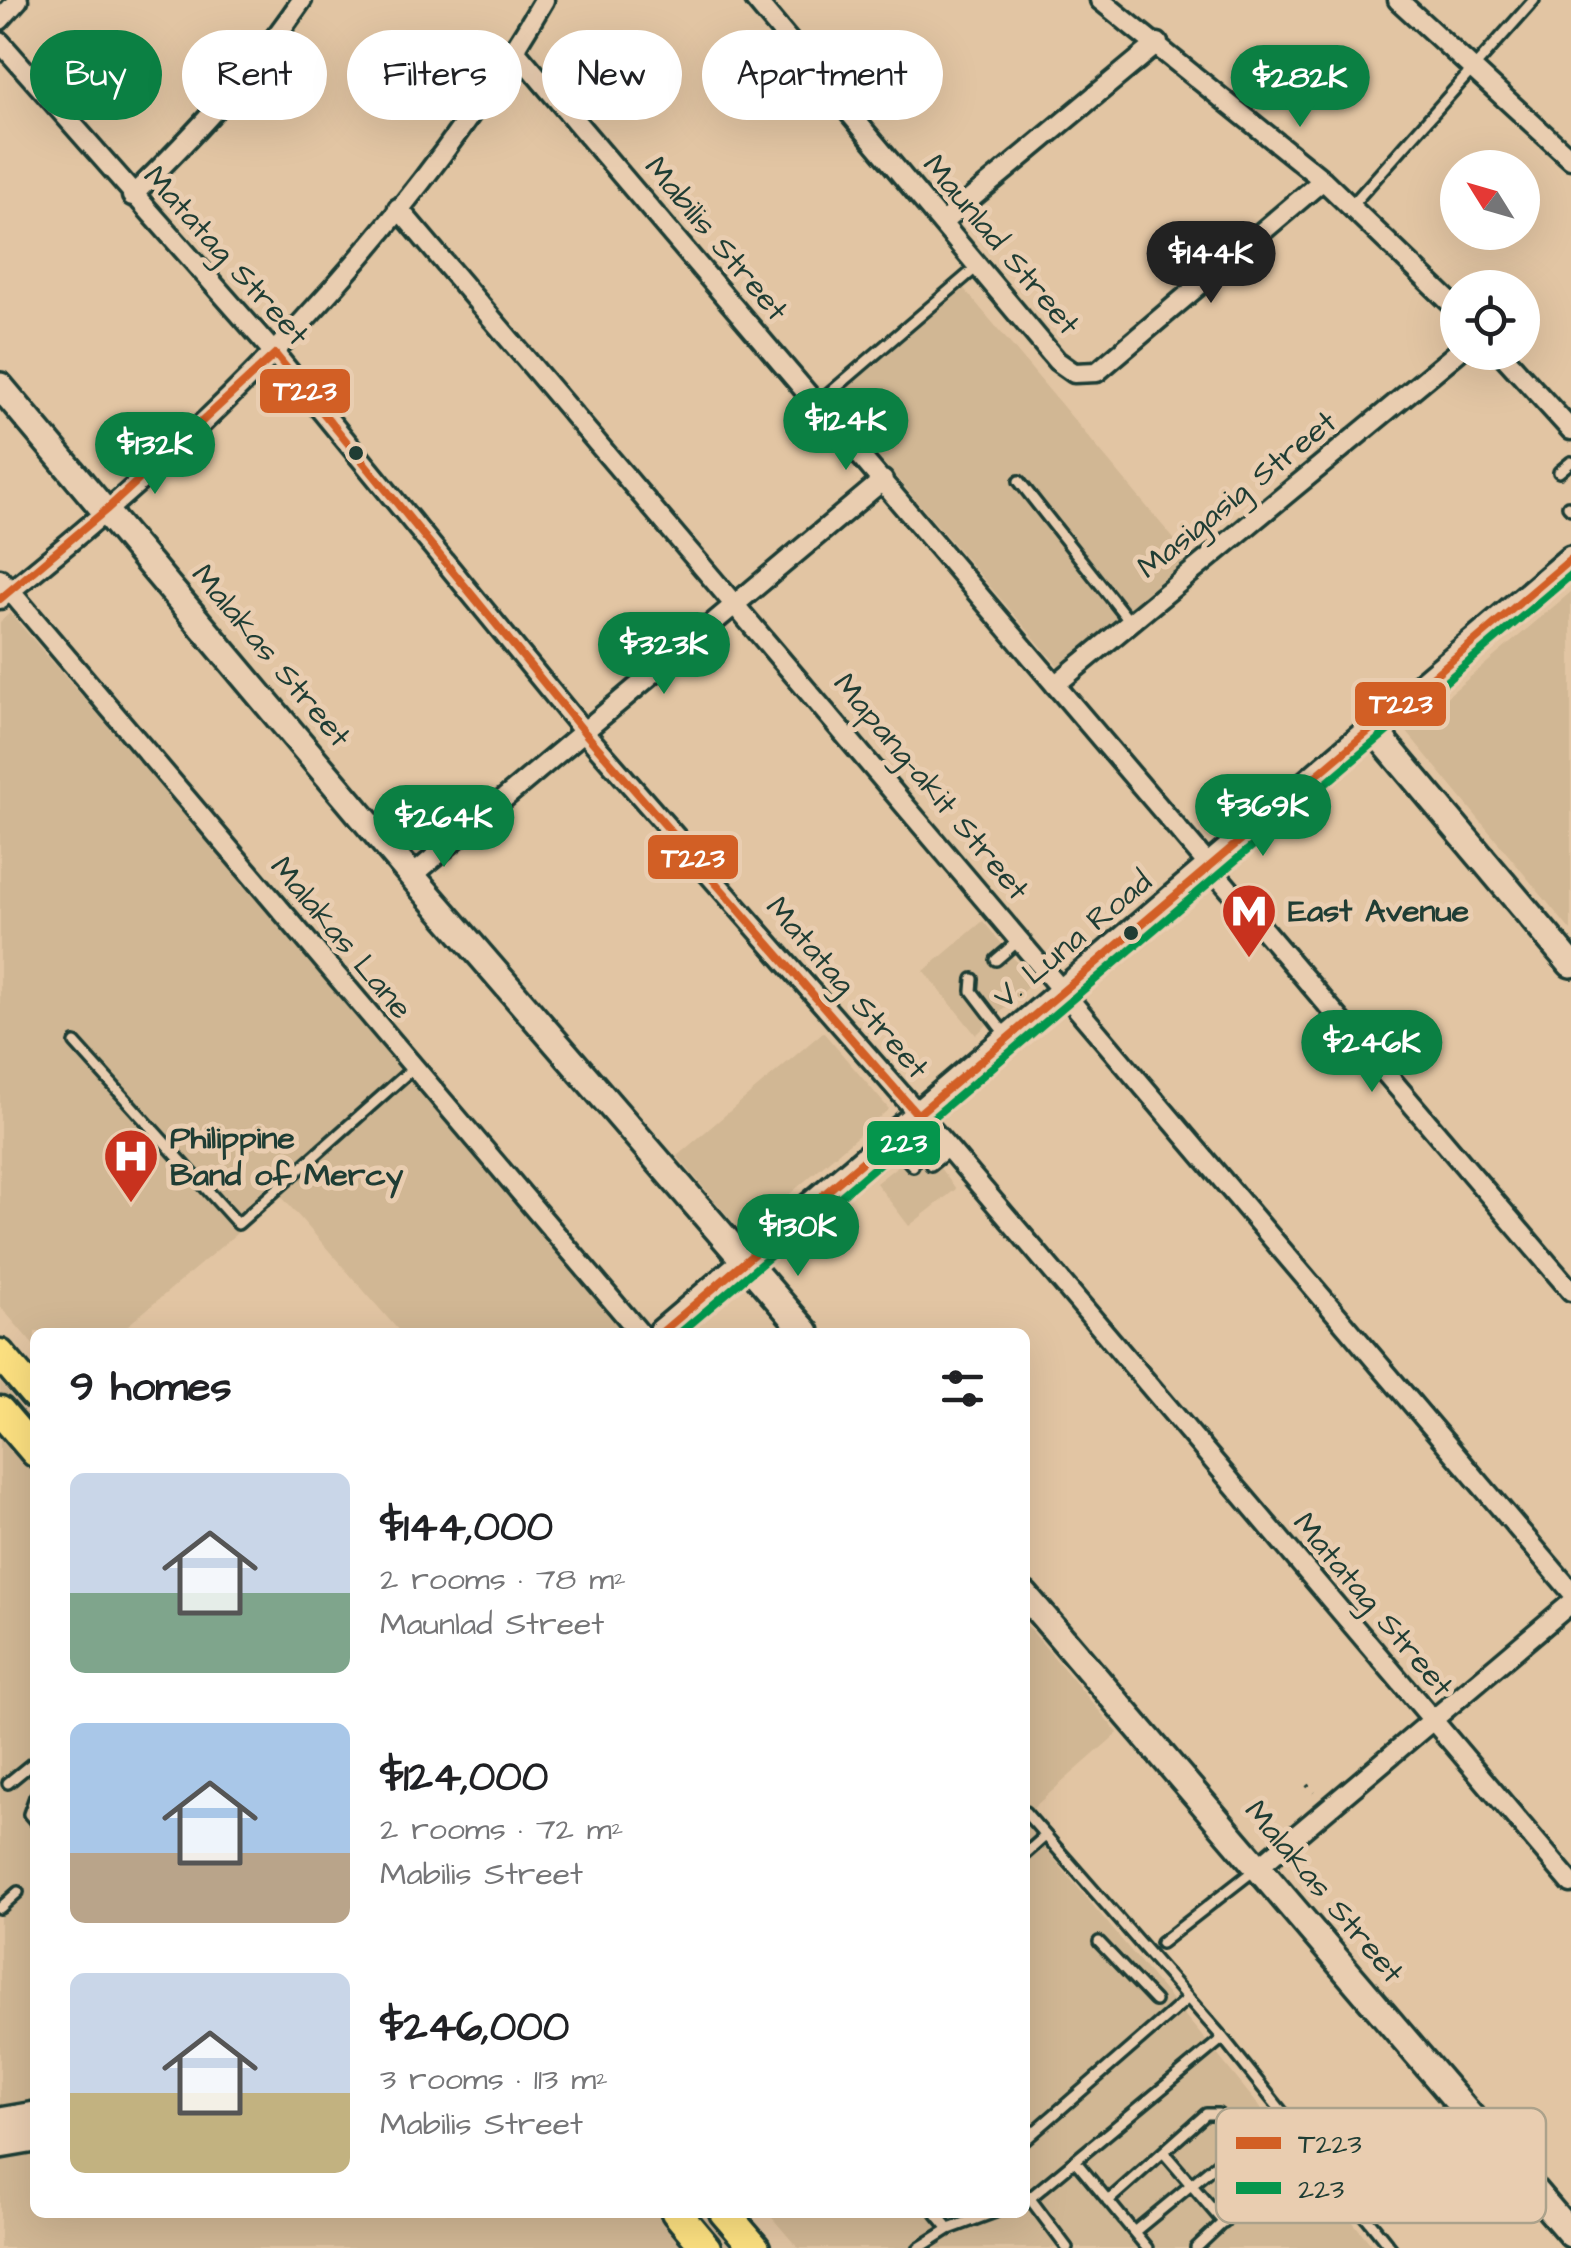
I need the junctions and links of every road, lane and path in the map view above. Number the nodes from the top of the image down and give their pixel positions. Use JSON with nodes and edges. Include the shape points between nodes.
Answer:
{"nodes":[{"id":1,"x":18,"y":0,"type":"edge"},
{"id":2,"x":302,"y":0,"type":"edge"},
{"id":3,"x":544,"y":0,"type":"edge"},
{"id":4,"x":756,"y":0,"type":"edge"},
{"id":5,"x":1100,"y":0,"type":"edge"},
{"id":6,"x":1398,"y":0,"type":"edge"},
{"id":7,"x":1534,"y":0,"type":"edge"},
{"id":8,"x":0,"y":20,"type":"edge"},
{"id":9,"x":522,"y":38,"type":"edge"},
{"id":10,"x":0,"y":42,"type":"edge"},
{"id":11,"x":1158,"y":42,"type":"junction"},
{"id":12,"x":522,"y":58,"type":"edge"},
{"id":13,"x":1474,"y":68,"type":"junction"},
{"id":14,"x":463,"y":120,"type":"edge"},
{"id":15,"x":1571,"y":159,"type":"edge"},
{"id":16,"x":1323,"y":180,"type":"junction"},
{"id":17,"x":132,"y":196,"type":"junction"},
{"id":18,"x":1351,"y":206,"type":"junction"},
{"id":19,"x":398,"y":208,"type":"junction"},
{"id":20,"x":943,"y":222,"type":"junction"},
{"id":21,"x":979,"y":265,"type":"junction"},
{"id":22,"x":1440,"y":293,"type":"edge"},
{"id":23,"x":276,"y":354,"type":"junction"},
{"id":24,"x":1440,"y":367,"type":"edge"},
{"id":25,"x":1516,"y":370,"type":"edge"},
{"id":26,"x":0,"y":386,"type":"edge"},
{"id":27,"x":817,"y":404,"type":"junction"},
{"id":28,"x":1571,"y":430,"type":"edge"},
{"id":29,"x":1571,"y":462,"type":"edge"},
{"id":30,"x":1559,"y":472,"type":"dead end"},
{"id":31,"x":884,"y":480,"type":"junction"},
{"id":32,"x":1019,"y":480,"type":"dead end"},
{"id":33,"x":106,"y":510,"type":"junction"},
{"id":34,"x":1571,"y":559,"type":"edge"},
{"id":35,"x":3,"y":590,"type":"edge"},
{"id":36,"x":737,"y":602,"type":"junction"},
{"id":37,"x":1130,"y":622,"type":"junction"},
{"id":38,"x":1055,"y":685,"type":"junction"},
{"id":39,"x":1373,"y":729,"type":"junction"},
{"id":40,"x":585,"y":733,"type":"junction"},
{"id":41,"x":1209,"y":868,"type":"junction"},
{"id":42,"x":412,"y":876,"type":"junction"},
{"id":43,"x":1020,"y":940,"type":"junction"},
{"id":44,"x":996,"y":960,"type":"dead end"},
{"id":45,"x":1571,"y":964,"type":"edge"},
{"id":46,"x":973,"y":979,"type":"dead end"},
{"id":47,"x":1062,"y":991,"type":"junction"},
{"id":48,"x":1008,"y":1038,"type":"junction"},
{"id":49,"x":75,"y":1043,"type":"dead end"},
{"id":50,"x":410,"y":1072,"type":"junction"},
{"id":51,"x":917,"y":1114,"type":"junction"},
{"id":52,"x":888,"y":1139,"type":"junction"},
{"id":53,"x":950,"y":1150,"type":"junction"},
{"id":54,"x":932,"y":1165,"type":"dead end"},
{"id":55,"x":914,"y":1166,"type":"dead end"},
{"id":56,"x":746,"y":1261,"type":"junction"},
{"id":57,"x":1571,"y":1292,"type":"edge"},
{"id":58,"x":635,"y":1328,"type":"edge"},
{"id":59,"x":667,"y":1328,"type":"edge"},
{"id":60,"x":803,"y":1328,"type":"edge"},
{"id":61,"x":0,"y":1354,"type":"edge"},
{"id":62,"x":30,"y":1390,"type":"edge"},
{"id":63,"x":0,"y":1411,"type":"edge"},
{"id":64,"x":30,"y":1446,"type":"edge"},
{"id":65,"x":1571,"y":1591,"type":"edge"},
{"id":66,"x":1030,"y":1600,"type":"edge"},
{"id":67,"x":1571,"y":1604,"type":"edge"},
{"id":68,"x":1431,"y":1720,"type":"junction"},
{"id":69,"x":30,"y":1765,"type":"edge"},
{"id":70,"x":8,"y":1784,"type":"dead end"},
{"id":71,"x":1030,"y":1819,"type":"edge"},
{"id":72,"x":1044,"y":1838,"type":"junction"},
{"id":73,"x":1030,"y":1850,"type":"edge"},
{"id":74,"x":1260,"y":1866,"type":"junction"},
{"id":75,"x":1571,"y":1883,"type":"edge"},
{"id":76,"x":18,"y":1892,"type":"dead end"},
{"id":77,"x":0,"y":1908,"type":"edge"},
{"id":78,"x":1099,"y":1942,"type":"dead end"},
{"id":79,"x":1161,"y":1943,"type":"dead end"},
{"id":80,"x":1188,"y":1998,"type":"junction"},
{"id":81,"x":1155,"y":2001,"type":"dead end"},
{"id":82,"x":1222,"y":2038,"type":"junction"},
{"id":83,"x":1278,"y":2108,"type":"edge"},
{"id":84,"x":1465,"y":2108,"type":"edge"},
{"id":85,"x":1216,"y":2116,"type":"edge"},
{"id":86,"x":30,"y":2117,"type":"edge"},
{"id":87,"x":0,"y":2121,"type":"edge"},
{"id":88,"x":1030,"y":2136,"type":"edge"},
{"id":89,"x":30,"y":2140,"type":"edge"},
{"id":90,"x":0,"y":2144,"type":"edge"},
{"id":91,"x":1164,"y":2153,"type":"junction"},
{"id":92,"x":1076,"y":2162,"type":"junction"},
{"id":93,"x":1216,"y":2164,"type":"edge"},
{"id":94,"x":1191,"y":2184,"type":"junction"},
{"id":95,"x":1030,"y":2199,"type":"edge"},
{"id":96,"x":1108,"y":2201,"type":"junction"},
{"id":97,"x":1030,"y":2203,"type":"edge"},
{"id":98,"x":1546,"y":2204,"type":"edge"},
{"id":99,"x":1216,"y":2214,"type":"edge"},
{"id":100,"x":681,"y":2218,"type":"edge"},
{"id":101,"x":729,"y":2218,"type":"edge"},
{"id":102,"x":941,"y":2218,"type":"edge"},
{"id":103,"x":978,"y":2218,"type":"edge"},
{"id":104,"x":1224,"y":2223,"type":"edge"},
{"id":105,"x":1371,"y":2223,"type":"edge"},
{"id":106,"x":949,"y":2228,"type":"junction"},
{"id":107,"x":1134,"y":2232,"type":"junction"},
{"id":108,"x":1571,"y":2234,"type":"edge"},
{"id":109,"x":706,"y":2248,"type":"edge"},
{"id":110,"x":755,"y":2248,"type":"edge"},
{"id":111,"x":919,"y":2248,"type":"edge"},
{"id":112,"x":1066,"y":2248,"type":"edge"},
{"id":113,"x":1147,"y":2248,"type":"edge"},
{"id":114,"x":1196,"y":2248,"type":"edge"},
{"id":115,"x":1391,"y":2248,"type":"edge"}],
"edges":[{"from":1,"to":8,"type":"street"},
{"from":2,"to":17,"type":"street","via":[[204,122]]},
{"from":3,"to":9,"type":"street"},
{"from":4,"to":20,"type":"street","name":"Maunlad Street"},
{"from":5,"to":11,"type":"street"},
{"from":6,"to":13,"type":"street"},
{"from":7,"to":13,"type":"lane"},
{"from":10,"to":17,"type":"street","name":"Matatag Street"},
{"from":11,"to":16,"type":"street"},
{"from":11,"to":20,"type":"street"},
{"from":12,"to":27,"type":"street","name":"Mabilis Street"},
{"from":13,"to":15,"type":"street"},
{"from":13,"to":18,"type":"lane"},
{"from":14,"to":19,"type":"street"},
{"from":16,"to":18,"type":"street"},
{"from":16,"to":21,"type":"street","name":"Maunlad Street","via":[[1096,372],[1074,373],[1057,361]]},
{"from":17,"to":23,"type":"street","name":"Matatag Street"},
{"from":18,"to":22,"type":"street"},
{"from":19,"to":23,"type":"street"},
{"from":19,"to":36,"type":"street","name":"Mapang-akit Street"},
{"from":20,"to":21,"type":"street","name":"Maunlad Street"},
{"from":21,"to":27,"type":"lane"},
{"from":23,"to":33,"type":"street"},
{"from":23,"to":40,"type":"street","name":"Matatag Street"},
{"from":24,"to":37,"type":"street","name":"Masigasig Street"},
{"from":25,"to":28,"type":"street"},
{"from":26,"to":33,"type":"street","name":"Malakas Street"},
{"from":27,"to":31,"type":"street","name":"Mabilis Street"},
{"from":29,"to":30,"type":"lane"},
{"from":31,"to":36,"type":"street"},
{"from":31,"to":38,"type":"street","name":"Mabilis Street"},
{"from":32,"to":37,"type":"lane"},
{"from":33,"to":35,"type":"street"},
{"from":33,"to":42,"type":"street","name":"Malakas Street"},
{"from":34,"to":39,"type":"street","name":"V. Luna Road"},
{"from":35,"to":50,"type":"street","name":"Malakas Lane"},
{"from":36,"to":40,"type":"street"},
{"from":36,"to":43,"type":"street","name":"Mapang-akit Street"},
{"from":37,"to":38,"type":"street","name":"Masigasig Street"},
{"from":38,"to":41,"type":"street","name":"Mabilis Street"},
{"from":39,"to":41,"type":"street","name":"V. Luna Road"},
{"from":39,"to":45,"type":"street"},
{"from":40,"to":42,"type":"street"},
{"from":40,"to":51,"type":"street","name":"Matatag Street"},
{"from":41,"to":47,"type":"street","name":"V. Luna Road"},
{"from":41,"to":57,"type":"street","name":"Mabilis Street"},
{"from":42,"to":56,"type":"street","name":"Malakas Street"},
{"from":43,"to":44,"type":"lane"},
{"from":43,"to":47,"type":"street","name":"Mapang-akit Street"},
{"from":46,"to":48,"type":"lane","via":[[972,991]]},
{"from":47,"to":48,"type":"street","name":"V. Luna Road"},
{"from":47,"to":65,"type":"street","name":"Mapang-akit Street"},
{"from":48,"to":51,"type":"street","name":"V. Luna Road"},
{"from":49,"to":50,"type":"lane","via":[[238,1224]]},
{"from":50,"to":58,"type":"street","name":"Malakas Lane"},
{"from":51,"to":52,"type":"street","name":"V. Luna Road"},
{"from":51,"to":53,"type":"street","name":"Matatag Street"},
{"from":52,"to":55,"type":"lane"},
{"from":52,"to":56,"type":"street","name":"V. Luna Road"},
{"from":53,"to":54,"type":"lane"},
{"from":53,"to":68,"type":"street","name":"Matatag Street"},
{"from":56,"to":59,"type":"street","name":"V. Luna Road"},
{"from":56,"to":60,"type":"street","name":"Malakas Street"},
{"from":61,"to":62,"type":"main road"},
{"from":63,"to":64,"type":"main road"},
{"from":66,"to":74,"type":"street","name":"Malakas Street"},
{"from":67,"to":68,"type":"street"},
{"from":68,"to":74,"type":"street"},
{"from":68,"to":75,"type":"street","name":"Matatag Street"},
{"from":69,"to":70,"type":"lane"},
{"from":71,"to":72,"type":"lane"},
{"from":72,"to":73,"type":"lane"},
{"from":72,"to":80,"type":"lane"},
{"from":74,"to":79,"type":"lane"},
{"from":74,"to":84,"type":"street","name":"Malakas Street"},
{"from":76,"to":77,"type":"lane"},
{"from":78,"to":81,"type":"lane"},
{"from":80,"to":82,"type":"lane"},
{"from":80,"to":88,"type":"lane"},
{"from":82,"to":83,"type":"lane"},
{"from":82,"to":92,"type":"lane"},
{"from":85,"to":91,"type":"lane","via":[[1212,2112]]},
{"from":86,"to":87,"type":"street"},
{"from":89,"to":90,"type":"street"},
{"from":91,"to":94,"type":"lane"},
{"from":91,"to":96,"type":"lane"},
{"from":92,"to":95,"type":"lane"},
{"from":92,"to":96,"type":"lane"},
{"from":93,"to":94,"type":"lane"},
{"from":94,"to":99,"type":"lane"},
{"from":94,"to":107,"type":"lane"},
{"from":96,"to":107,"type":"lane"},
{"from":97,"to":112,"type":"lane"},
{"from":98,"to":108,"type":"street","name":"Malakas Street"},
{"from":100,"to":109,"type":"main road"},
{"from":101,"to":110,"type":"main road"},
{"from":102,"to":106,"type":"lane"},
{"from":103,"to":106,"type":"lane"},
{"from":104,"to":114,"type":"lane"},
{"from":105,"to":115,"type":"lane"},
{"from":106,"to":111,"type":"lane"},
{"from":107,"to":113,"type":"lane"}]}
